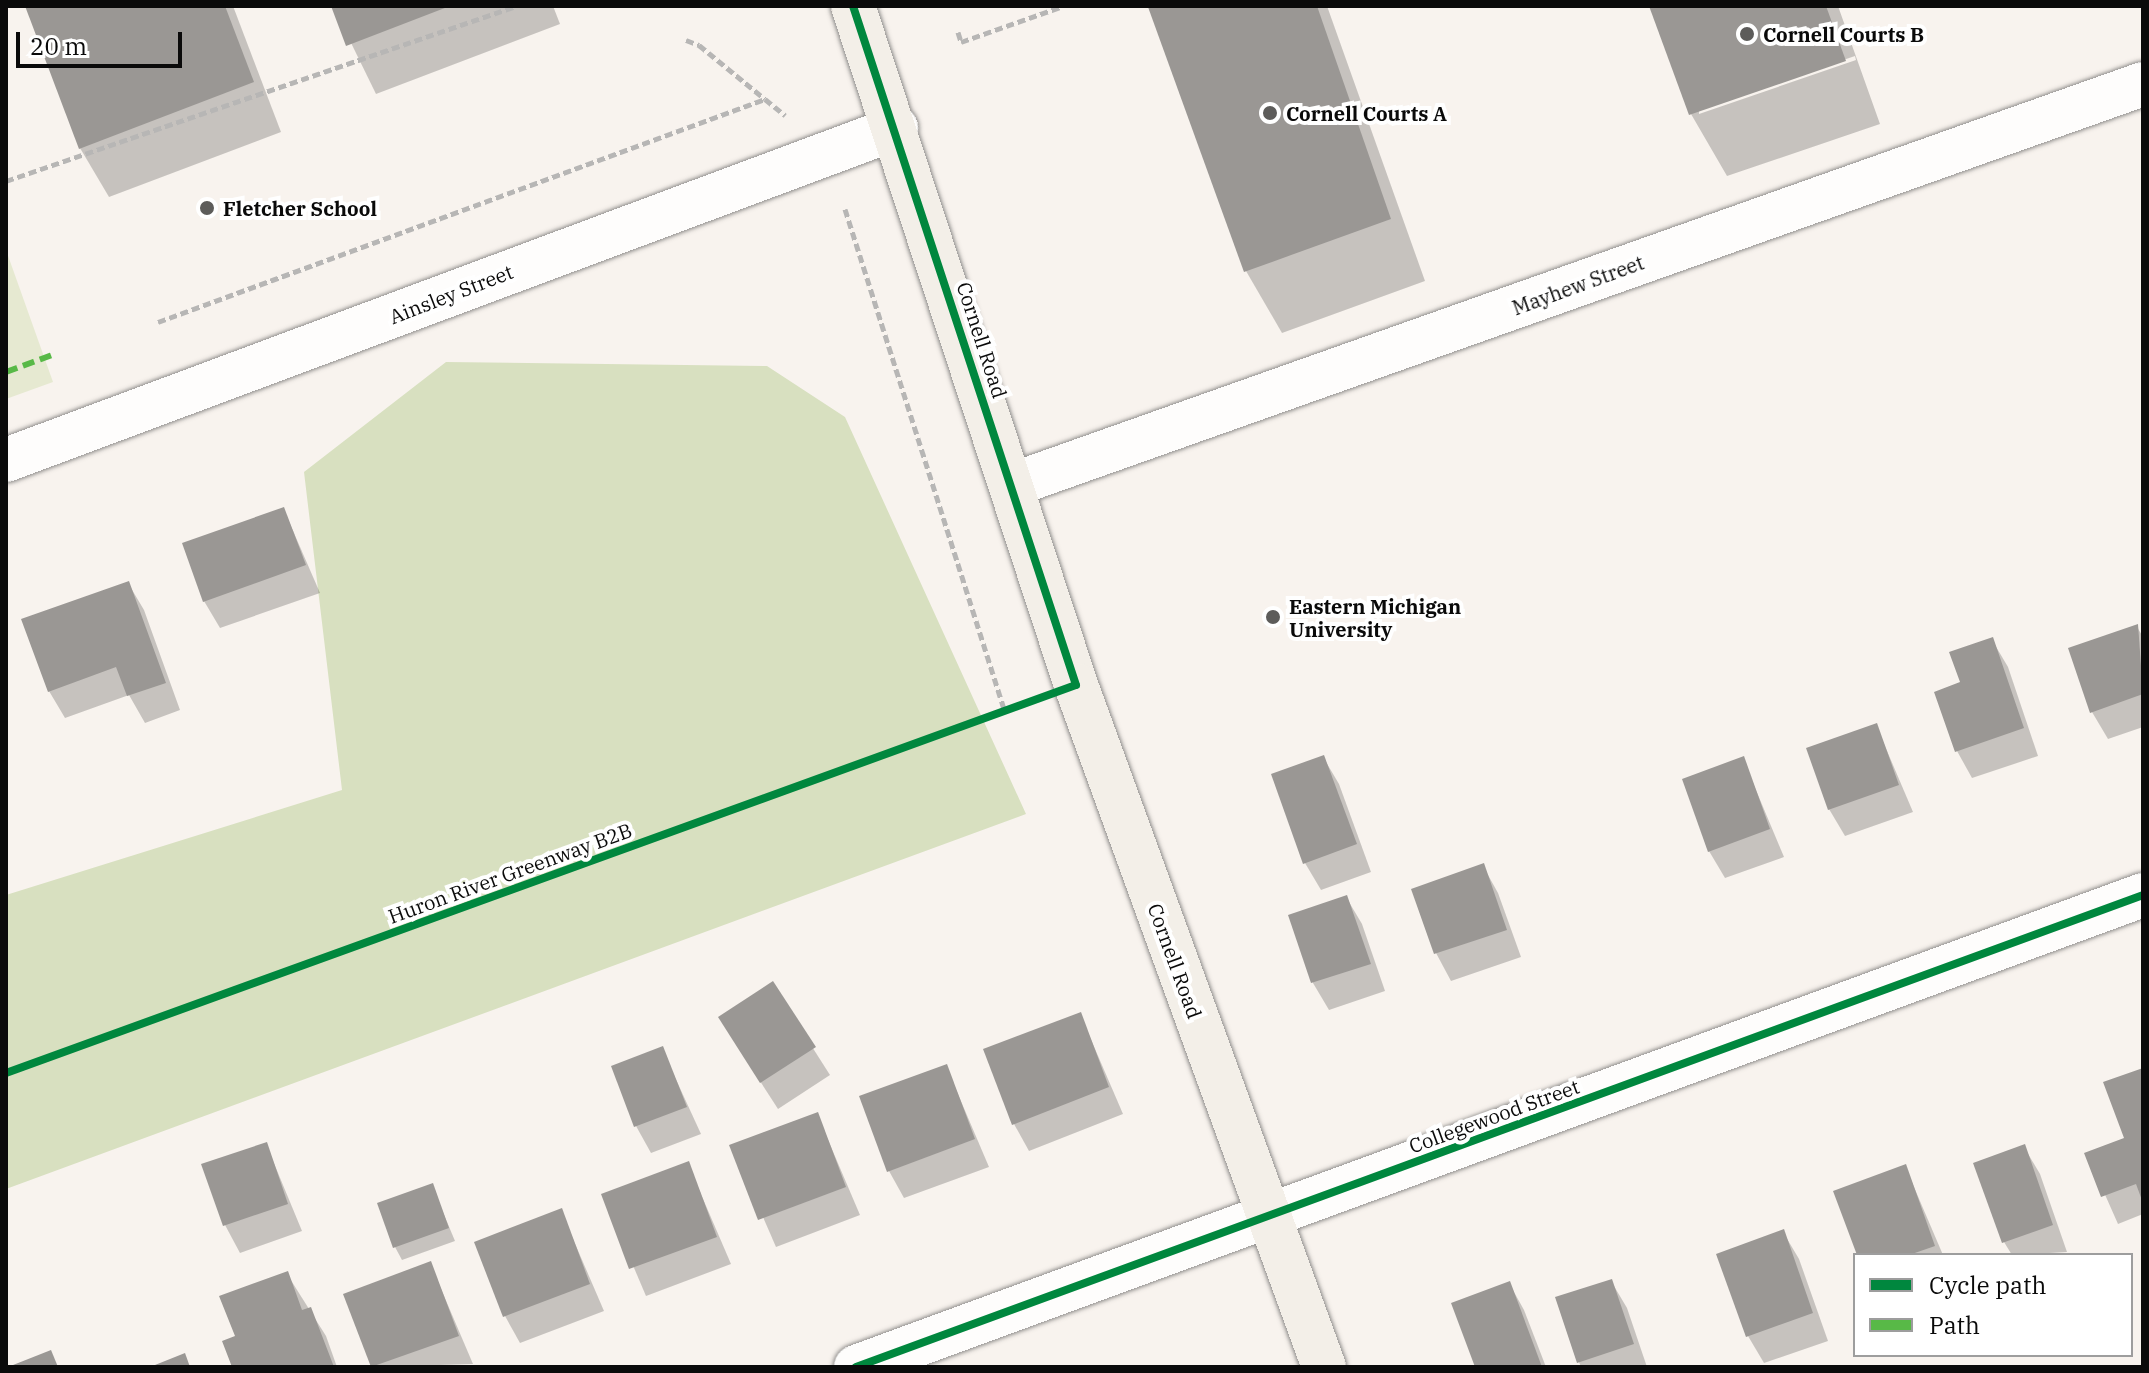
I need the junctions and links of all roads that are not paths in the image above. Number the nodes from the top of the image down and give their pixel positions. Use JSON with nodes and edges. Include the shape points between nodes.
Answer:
{"nodes":[{"id":1,"x":853,"y":6,"type":"edge"},
{"id":2,"x":2143,"y":84,"type":"edge"},
{"id":3,"x":896,"y":128,"type":"junction"},
{"id":4,"x":6,"y":460,"type":"edge"},
{"id":5,"x":1012,"y":485,"type":"junction"},
{"id":6,"x":2143,"y":895,"type":"edge"},
{"id":7,"x":1267,"y":1213,"type":"junction"},
{"id":8,"x":856,"y":1367,"type":"edge"},
{"id":9,"x":1324,"y":1367,"type":"edge"}],
"edges":[{"from":1,"to":3,"type":"street","name":"Cornell Road"},
{"from":2,"to":5,"type":"street","name":"Mayhew Street"},
{"from":3,"to":4,"type":"street","name":"Ainsley Street"},
{"from":3,"to":5,"type":"street","name":"Cornell Road"},
{"from":5,"to":7,"type":"street","name":"Cornell Road","via":[[1076,685]]},
{"from":6,"to":7,"type":"street","name":"Collegewood Street"},
{"from":7,"to":8,"type":"street","name":"Collegewood Street"},
{"from":7,"to":9,"type":"street","name":"Cornell Road"}]}
